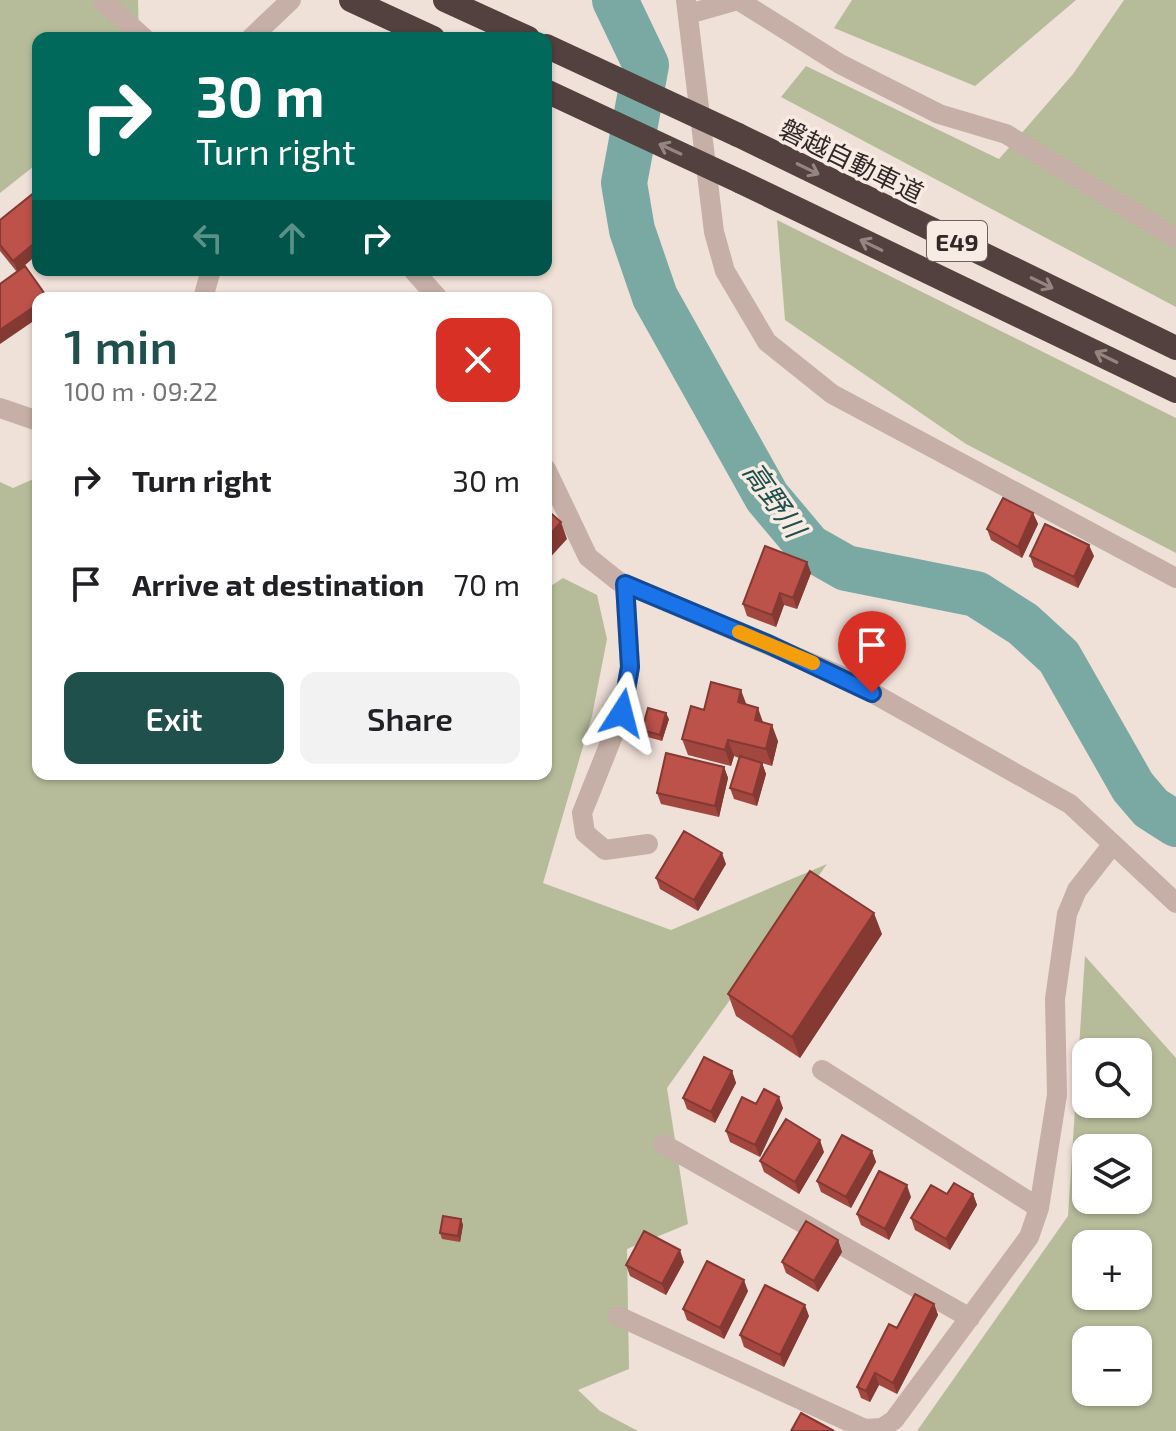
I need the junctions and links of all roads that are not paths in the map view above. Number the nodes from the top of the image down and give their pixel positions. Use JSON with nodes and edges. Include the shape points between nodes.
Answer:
{"nodes":[{"id":1,"x":102,"y":0,"type":"edge"},
{"id":2,"x":291,"y":0,"type":"edge"},
{"id":3,"x":351,"y":0,"type":"edge"},
{"id":4,"x":445,"y":0,"type":"edge"},
{"id":5,"x":738,"y":0,"type":"edge"},
{"id":6,"x":688,"y":7,"type":"edge"},
{"id":7,"x":137,"y":32,"type":"edge"},
{"id":8,"x":257,"y":32,"type":"edge"},
{"id":9,"x":420,"y":32,"type":"edge"},
{"id":10,"x":515,"y":32,"type":"edge"},
{"id":11,"x":552,"y":49,"type":"edge"},
{"id":12,"x":552,"y":94,"type":"edge"},
{"id":13,"x":1176,"y":238,"type":"edge"},
{"id":14,"x":418,"y":276,"type":"edge"},
{"id":15,"x":433,"y":292,"type":"edge"},
{"id":16,"x":1176,"y":348,"type":"edge"},
{"id":17,"x":1176,"y":391,"type":"edge"},
{"id":18,"x":0,"y":408,"type":"edge"},
{"id":19,"x":32,"y":419,"type":"edge"},
{"id":20,"x":552,"y":482,"type":"edge"},
{"id":21,"x":1176,"y":578,"type":"edge"},
{"id":22,"x":625,"y":584,"type":"junction"},
{"id":23,"x":648,"y":844,"type":"dead end"},
{"id":24,"x":1113,"y":844,"type":"junction"},
{"id":25,"x":1176,"y":903,"type":"edge"},
{"id":26,"x":822,"y":1070,"type":"dead end"},
{"id":27,"x":663,"y":1144,"type":"dead end"},
{"id":28,"x":1039,"y":1208,"type":"junction"},
{"id":29,"x":618,"y":1316,"type":"dead end"},
{"id":30,"x":970,"y":1318,"type":"junction"}],
"edges":[{"from":1,"to":7,"type":"street"},
{"from":2,"to":8,"type":"street"},
{"from":3,"to":9,"type":"highway"},
{"from":4,"to":10,"type":"highway"},
{"from":5,"to":6,"type":"street"},
{"from":5,"to":13,"type":"street","via":[[840,64],[928,109],[1006,134]]},
{"from":6,"to":21,"type":"street","via":[[714,232],[725,271],[767,342],[832,394]]},
{"from":11,"to":16,"type":"highway","name":"磐越自動車道","number":"E49","one_way":true,"bridge":true},
{"from":17,"to":12,"type":"highway","number":"E49","one_way":true,"bridge":true},
{"from":14,"to":15,"type":"street"},
{"from":18,"to":19,"type":"street"},
{"from":20,"to":22,"type":"street","via":[[588,557]]},
{"from":22,"to":23,"type":"street","via":[[630,667],[622,713],[582,813],[585,833],[605,850]]},
{"from":22,"to":24,"type":"street","via":[[846,678],[1070,804]]},
{"from":24,"to":25,"type":"street"},
{"from":24,"to":28,"type":"street","via":[[1077,890],[1067,914],[1055,999],[1057,1095]]},
{"from":26,"to":28,"type":"street"},
{"from":27,"to":30,"type":"street"},
{"from":28,"to":30,"type":"street","via":[[1029,1237]]},
{"from":29,"to":30,"type":"street","via":[[865,1429],[882,1428],[894,1420]]}]}
